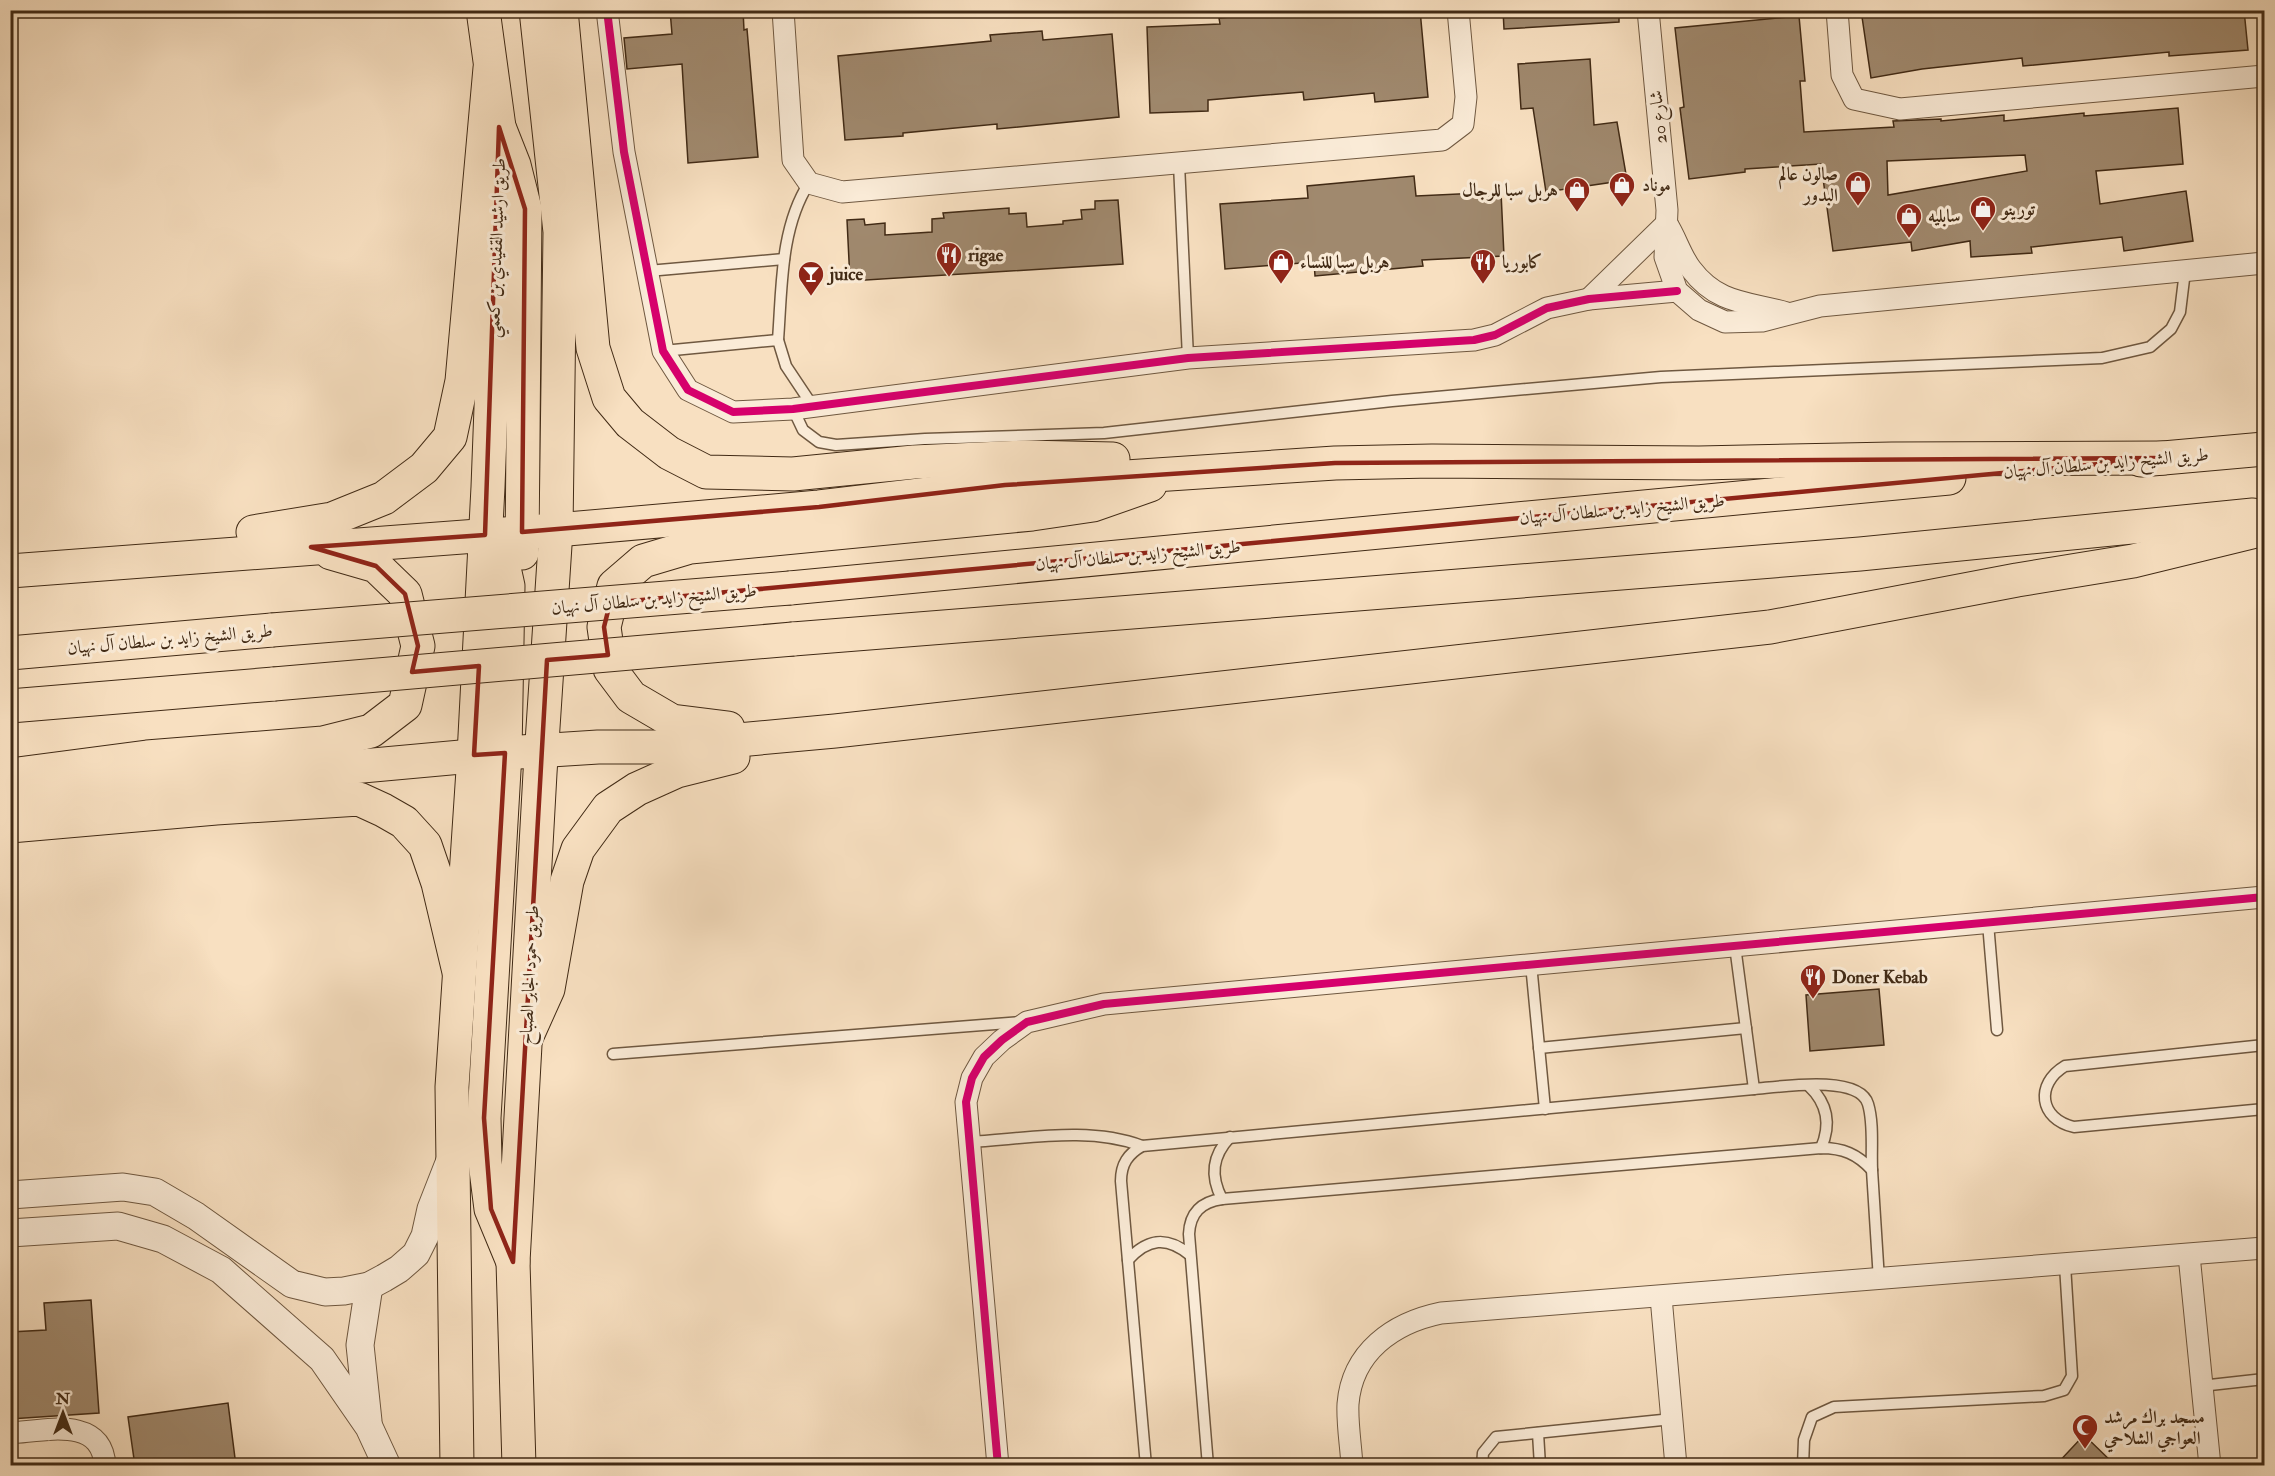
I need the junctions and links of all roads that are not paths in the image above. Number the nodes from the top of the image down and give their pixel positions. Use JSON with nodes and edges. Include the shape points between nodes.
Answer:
{"nodes":[{"id":1,"x":483,"y":10,"type":"edge"},
{"id":2,"x":536,"y":10,"type":"edge"},
{"id":3,"x":561,"y":10,"type":"edge"},
{"id":4,"x":607,"y":10,"type":"edge"},
{"id":5,"x":783,"y":10,"type":"edge"},
{"id":6,"x":1458,"y":10,"type":"edge"},
{"id":7,"x":1648,"y":10,"type":"edge"},
{"id":8,"x":1837,"y":10,"type":"edge"},
{"id":9,"x":490,"y":68,"type":"junction"},
{"id":10,"x":2265,"y":76,"type":"edge"},
{"id":11,"x":500,"y":127,"type":"junction"},
{"id":12,"x":1179,"y":164,"type":"junction"},
{"id":13,"x":808,"y":183,"type":"junction"},
{"id":14,"x":1667,"y":223,"type":"junction"},
{"id":15,"x":784,"y":259,"type":"junction"},
{"id":16,"x":2265,"y":263,"type":"edge"},
{"id":17,"x":648,"y":271,"type":"junction"},
{"id":18,"x":2185,"y":271,"type":"junction"},
{"id":19,"x":1677,"y":291,"type":"junction"},
{"id":20,"x":1588,"y":299,"type":"junction"},
{"id":21,"x":1788,"y":313,"type":"junction"},
{"id":22,"x":778,"y":340,"type":"junction"},
{"id":23,"x":663,"y":351,"type":"junction"},
{"id":24,"x":1188,"y":358,"type":"junction"},
{"id":25,"x":802,"y":407,"type":"junction"},
{"id":26,"x":2265,"y":449,"type":"edge"},
{"id":27,"x":2163,"y":458,"type":"junction"},
{"id":28,"x":1182,"y":472,"type":"junction"},
{"id":29,"x":2265,"y":513,"type":"edge"},
{"id":30,"x":2265,"y":529,"type":"edge"},
{"id":31,"x":556,"y":530,"type":"junction"},
{"id":32,"x":522,"y":532,"type":"junction"},
{"id":33,"x":485,"y":535,"type":"junction"},
{"id":34,"x":311,"y":547,"type":"junction"},
{"id":35,"x":10,"y":571,"type":"edge"},
{"id":36,"x":10,"y":653,"type":"edge"},
{"id":37,"x":10,"y":706,"type":"edge"},
{"id":38,"x":835,"y":731,"type":"junction"},
{"id":39,"x":788,"y":734,"type":"junction"},
{"id":40,"x":541,"y":750,"type":"junction"},
{"id":41,"x":490,"y":754,"type":"junction"},
{"id":42,"x":10,"y":775,"type":"edge"},
{"id":43,"x":10,"y":798,"type":"edge"},
{"id":44,"x":10,"y":826,"type":"edge"},
{"id":45,"x":2265,"y":897,"type":"edge"},
{"id":46,"x":1988,"y":923,"type":"junction"},
{"id":47,"x":1735,"y":946,"type":"junction"},
{"id":48,"x":1531,"y":964,"type":"junction"},
{"id":49,"x":459,"y":972,"type":"junction"},
{"id":50,"x":1027,"y":1022,"type":"junction"},
{"id":51,"x":1746,"y":1028,"type":"junction"},
{"id":52,"x":1997,"y":1030,"type":"dead end"},
{"id":53,"x":526,"y":1038,"type":"junction"},
{"id":54,"x":2265,"y":1045,"type":"edge"},
{"id":55,"x":1539,"y":1048,"type":"junction"},
{"id":56,"x":613,"y":1054,"type":"dead end"},
{"id":57,"x":1809,"y":1086,"type":"junction"},
{"id":58,"x":1754,"y":1089,"type":"junction"},
{"id":59,"x":2265,"y":1108,"type":"edge"},
{"id":60,"x":1545,"y":1109,"type":"junction"},
{"id":61,"x":1230,"y":1137,"type":"junction"},
{"id":62,"x":969,"y":1142,"type":"junction"},
{"id":63,"x":1142,"y":1146,"type":"junction"},
{"id":64,"x":1821,"y":1148,"type":"junction"},
{"id":65,"x":453,"y":1153,"type":"junction"},
{"id":66,"x":1872,"y":1170,"type":"junction"},
{"id":67,"x":10,"y":1195,"type":"edge"},
{"id":68,"x":1222,"y":1199,"type":"junction"},
{"id":69,"x":10,"y":1233,"type":"edge"},
{"id":70,"x":2265,"y":1248,"type":"edge"},
{"id":71,"x":1190,"y":1255,"type":"junction"},
{"id":72,"x":2189,"y":1255,"type":"junction"},
{"id":73,"x":1128,"y":1260,"type":"junction"},
{"id":74,"x":513,"y":1262,"type":"junction"},
{"id":75,"x":2065,"y":1265,"type":"junction"},
{"id":76,"x":1879,"y":1280,"type":"junction"},
{"id":77,"x":369,"y":1286,"type":"junction"},
{"id":78,"x":1661,"y":1297,"type":"junction"},
{"id":79,"x":2265,"y":1379,"type":"edge"},
{"id":80,"x":2201,"y":1386,"type":"junction"},
{"id":81,"x":1672,"y":1419,"type":"junction"},
{"id":82,"x":369,"y":1427,"type":"junction"},
{"id":83,"x":10,"y":1433,"type":"edge"},
{"id":84,"x":1538,"y":1433,"type":"junction"},
{"id":85,"x":105,"y":1466,"type":"edge"},
{"id":86,"x":387,"y":1466,"type":"edge"},
{"id":87,"x":457,"y":1466,"type":"edge"},
{"id":88,"x":519,"y":1466,"type":"edge"},
{"id":89,"x":998,"y":1466,"type":"edge"},
{"id":90,"x":1146,"y":1466,"type":"edge"},
{"id":91,"x":1208,"y":1466,"type":"edge"},
{"id":92,"x":1352,"y":1466,"type":"edge"},
{"id":93,"x":1482,"y":1466,"type":"edge"},
{"id":94,"x":1540,"y":1466,"type":"edge"},
{"id":95,"x":1676,"y":1466,"type":"edge"},
{"id":96,"x":1803,"y":1466,"type":"edge"},
{"id":97,"x":2210,"y":1466,"type":"edge"}],
"edges":[{"from":1,"to":9,"type":"main road","name":"طريق ارشيد القفيدي بن كعمي"},
{"from":2,"to":31,"type":"main road","name":"طريق حمود الجابر الصباح","via":[[560,232]]},
{"from":3,"to":28,"type":"main road","via":[[593,348],[609,398],[630,423],[669,453],[706,472],[793,474],[914,462],[1105,457]]},
{"from":4,"to":17,"type":"street","via":[[624,152]]},
{"from":5,"to":13,"type":"street","via":[[793,160]]},
{"from":6,"to":12,"type":"street","via":[[1466,97],[1463,124],[1443,140]]},
{"from":7,"to":14,"type":"street","name":"شارع 20"},
{"from":8,"to":10,"type":"street","via":[[1842,75],[1854,99],[1900,109]]},
{"from":9,"to":11,"type":"main road","name":"طريق ارشيد القفيدي بن كعمي"},
{"from":9,"to":35,"type":"main road","via":[[462,381],[450,437],[424,468],[384,498],[332,519]]},
{"from":11,"to":32,"type":"main road","via":[[525,209]]},
{"from":11,"to":33,"type":"main road","name":"طريق ارشيد القفيدي بن كعمي"},
{"from":12,"to":13,"type":"street","via":[[842,192]]},
{"from":12,"to":24,"type":"lane"},
{"from":13,"to":15,"type":"lane","via":[[798,200]]},
{"from":14,"to":19,"type":"street","name":"شارع 20","via":[[1665,257]]},
{"from":14,"to":20,"type":"street"},
{"from":14,"to":21,"type":"street","via":[[1690,269],[1712,291],[1736,303]]},
{"from":15,"to":17,"type":"lane"},
{"from":15,"to":22,"type":"lane"},
{"from":16,"to":18,"type":"street"},
{"from":17,"to":23,"type":"street"},
{"from":18,"to":21,"type":"street","via":[[1820,306]]},
{"from":18,"to":25,"type":"lane","via":[[2180,312],[2171,330],[2151,347],[2102,358],[1661,377],[1392,401],[1104,433],[836,444],[819,442],[803,430]]},
{"from":19,"to":20,"type":"street"},
{"from":19,"to":21,"type":"street","via":[[1699,310],[1725,322],[1762,321]]},
{"from":20,"to":24,"type":"street","via":[[1547,308],[1495,335],[1474,340]]},
{"from":22,"to":23,"type":"lane"},
{"from":22,"to":25,"type":"lane"},
{"from":23,"to":25,"type":"street","via":[[688,390],[733,412]]},
{"from":24,"to":25,"type":"street"},
{"from":26,"to":27,"type":"main road","name":"طريق الشيخ زايد بن سلطان آل نهيان"},
{"from":27,"to":28,"type":"main road","via":[[1699,463],[1421,461]]},
{"from":27,"to":36,"type":"main road","name":"طريق الشيخ زايد بن سلطان آل نهيان","bridge":true,"via":[[789,588]]},
{"from":28,"to":31,"type":"main road","via":[[1005,485],[819,507]]},
{"from":28,"to":39,"type":"main road","via":[[1093,505],[690,547],[644,561],[614,586],[604,627],[610,669],[631,697],[672,721]]},
{"from":29,"to":37,"type":"main road","bridge":true,"via":[[1860,554]]},
{"from":30,"to":38,"type":"main road","via":[[2133,561],[1770,627]]},
{"from":31,"to":32,"type":"main road"},
{"from":31,"to":40,"type":"main road","name":"طريق حمود الجابر الصباح"},
{"from":32,"to":33,"type":"main road"},
{"from":32,"to":40,"type":"main road","via":[[523,713]]},
{"from":33,"to":34,"type":"main road"},
{"from":33,"to":41,"type":"main road"},
{"from":34,"to":35,"type":"main road"},
{"from":34,"to":42,"type":"main road","via":[[376,566],[405,594],[418,646],[405,705],[371,731],[323,742],[147,757]]},
{"from":38,"to":39,"type":"main road"},
{"from":38,"to":53,"type":"main road","via":[[677,771],[637,789],[608,808],[578,849],[567,881],[548,989]]},
{"from":39,"to":40,"type":"main road","via":[[663,747]]},
{"from":40,"to":41,"type":"main road"},
{"from":40,"to":53,"type":"main road","name":"طريق حمود الجابر الصباح"},
{"from":41,"to":43,"type":"main road"},
{"from":41,"to":49,"type":"main road"},
{"from":41,"to":74,"type":"main road","via":[[485,1162],[490,1209]]},
{"from":44,"to":49,"type":"main road","via":[[360,799],[404,822],[425,845]]},
{"from":45,"to":46,"type":"street"},
{"from":46,"to":47,"type":"street"},
{"from":46,"to":52,"type":"lane"},
{"from":47,"to":48,"type":"street"},
{"from":47,"to":51,"type":"lane"},
{"from":48,"to":50,"type":"street","via":[[1104,1004]]},
{"from":48,"to":55,"type":"lane"},
{"from":49,"to":65,"type":"main road","via":[[452,1087]]},
{"from":50,"to":56,"type":"lane"},
{"from":50,"to":62,"type":"street","via":[[984,1057],[972,1078],[966,1102]]},
{"from":51,"to":55,"type":"lane"},
{"from":51,"to":58,"type":"lane"},
{"from":53,"to":74,"type":"main road","name":"طريق حمود الجابر الصباح"},
{"from":54,"to":59,"type":"lane","via":[[2065,1066],[2056,1071],[2045,1090],[2048,1110],[2055,1119],[2074,1127]]},
{"from":55,"to":60,"type":"lane"},
{"from":57,"to":58,"type":"lane"},
{"from":57,"to":64,"type":"lane","via":[[1825,1110],[1827,1130]]},
{"from":57,"to":66,"type":"lane","via":[[1843,1086],[1858,1091],[1868,1102]]},
{"from":58,"to":60,"type":"lane"},
{"from":60,"to":61,"type":"lane"},
{"from":61,"to":63,"type":"lane"},
{"from":61,"to":68,"type":"lane","via":[[1219,1152],[1214,1171]]},
{"from":62,"to":63,"type":"lane","via":[[1088,1135]]},
{"from":62,"to":89,"type":"street"},
{"from":63,"to":73,"type":"lane","via":[[1128,1156],[1121,1172]]},
{"from":64,"to":66,"type":"lane","via":[[1844,1150]]},
{"from":64,"to":68,"type":"lane"},
{"from":65,"to":77,"type":"street","via":[[416,1254]]},
{"from":65,"to":87,"type":"main road"},
{"from":66,"to":76,"type":"lane"},
{"from":67,"to":77,"type":"street","via":[[123,1187],[155,1192],[292,1284],[325,1292]]},
{"from":68,"to":71,"type":"lane","via":[[1201,1206],[1194,1214],[1189,1224]]},
{"from":69,"to":82,"type":"street","via":[[118,1226],[163,1239],[221,1270],[322,1359]]},
{"from":70,"to":72,"type":"street"},
{"from":71,"to":73,"type":"lane","via":[[1179,1246],[1151,1243]]},
{"from":71,"to":91,"type":"lane"},
{"from":72,"to":75,"type":"street"},
{"from":72,"to":80,"type":"street"},
{"from":73,"to":90,"type":"lane"},
{"from":74,"to":88,"type":"main road","name":"طريق حمود الجابر الصباح"},
{"from":75,"to":76,"type":"street"},
{"from":75,"to":96,"type":"lane","via":[[2072,1376],[2064,1390],[2044,1396],[1834,1407],[1812,1416],[1804,1440]]},
{"from":76,"to":78,"type":"street"},
{"from":77,"to":82,"type":"street","via":[[360,1345]]},
{"from":78,"to":81,"type":"street"},
{"from":78,"to":92,"type":"street","via":[[1441,1313],[1391,1331],[1367,1353],[1352,1385],[1348,1405]]},
{"from":79,"to":80,"type":"lane"},
{"from":80,"to":97,"type":"street"},
{"from":81,"to":84,"type":"lane"},
{"from":81,"to":95,"type":"street"},
{"from":82,"to":86,"type":"street"},
{"from":83,"to":85,"type":"street","via":[[73,1428],[89,1435],[102,1448]]},
{"from":84,"to":93,"type":"lane","via":[[1496,1437],[1483,1453]]},
{"from":84,"to":94,"type":"lane"}]}
